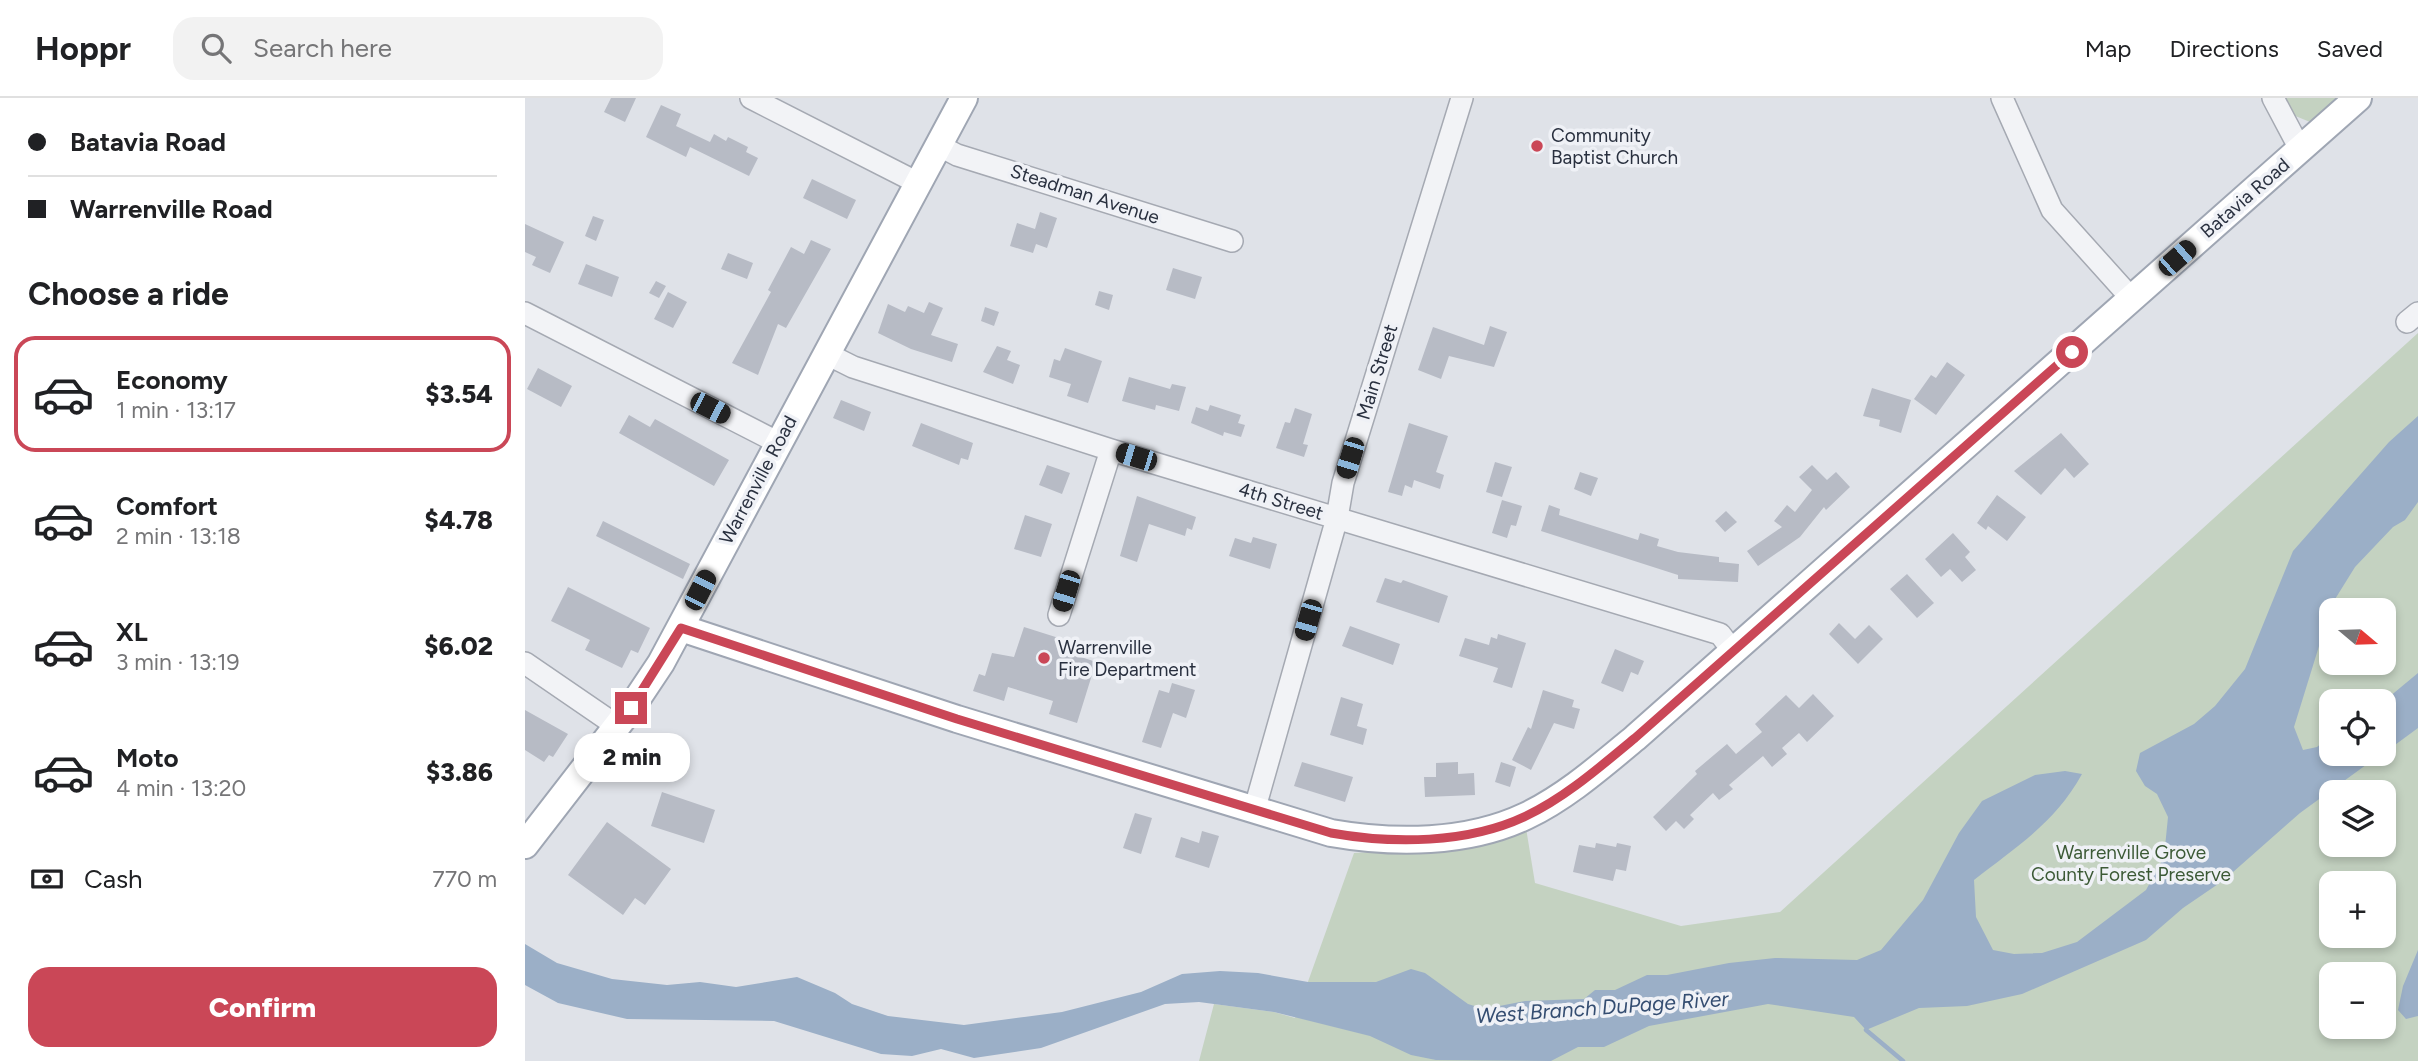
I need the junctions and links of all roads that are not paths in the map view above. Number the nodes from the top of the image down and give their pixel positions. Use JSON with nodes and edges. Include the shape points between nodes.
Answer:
{"nodes":[{"id":1,"x":751,"y":98,"type":"edge"},
{"id":2,"x":964,"y":98,"type":"edge"},
{"id":3,"x":1462,"y":98,"type":"edge"},
{"id":4,"x":2002,"y":98,"type":"edge"},
{"id":5,"x":2273,"y":98,"type":"edge"},
{"id":6,"x":2358,"y":98,"type":"edge"},
{"id":7,"x":938,"y":145,"type":"junction"},
{"id":8,"x":2300,"y":149,"type":"junction"},
{"id":9,"x":918,"y":183,"type":"junction"},
{"id":10,"x":1232,"y":241,"type":"dead end"},
{"id":11,"x":2131,"y":299,"type":"junction"},
{"id":12,"x":525,"y":313,"type":"edge"},
{"id":13,"x":825,"y":353,"type":"junction"},
{"id":14,"x":777,"y":442,"type":"junction"},
{"id":15,"x":1111,"y":450,"type":"junction"},
{"id":16,"x":1337,"y":518,"type":"junction"},
{"id":17,"x":1059,"y":615,"type":"dead end"},
{"id":18,"x":681,"y":628,"type":"junction"},
{"id":19,"x":1733,"y":651,"type":"junction"},
{"id":20,"x":525,"y":663,"type":"edge"},
{"id":21,"x":617,"y":726,"type":"junction"},
{"id":22,"x":1254,"y":811,"type":"junction"},
{"id":23,"x":531,"y":837,"type":"edge"}],
"edges":[{"from":1,"to":9,"type":"street"},
{"from":2,"to":7,"type":"main road","name":"Warrenville Road"},
{"from":3,"to":16,"type":"street","name":"Main Street","via":[[1343,483]]},
{"from":4,"to":11,"type":"street","via":[[2052,210]]},
{"from":5,"to":8,"type":"street"},
{"from":6,"to":8,"type":"main road","name":"Batavia Road"},
{"from":7,"to":9,"type":"main road","name":"Warrenville Road"},
{"from":7,"to":10,"type":"street","name":"Steadman Avenue","via":[[957,155]]},
{"from":8,"to":11,"type":"main road","name":"Batavia Road"},
{"from":9,"to":13,"type":"main road","name":"Warrenville Road"},
{"from":11,"to":19,"type":"main road","name":"Batavia Road"},
{"from":12,"to":14,"type":"street"},
{"from":13,"to":14,"type":"main road","name":"Warrenville Road"},
{"from":13,"to":15,"type":"street","name":"4th Street","via":[[853,367]]},
{"from":14,"to":18,"type":"main road","name":"Warrenville Road"},
{"from":15,"to":16,"type":"street","name":"4th Street"},
{"from":15,"to":17,"type":"street"},
{"from":16,"to":19,"type":"street","name":"4th Street","via":[[1720,635]]},
{"from":16,"to":22,"type":"street","name":"Main Street"},
{"from":18,"to":21,"type":"main road","name":"Warrenville Road"},
{"from":18,"to":22,"type":"main road","name":"Batavia Road"},
{"from":19,"to":22,"type":"main road","name":"Batavia Road","via":[[1596,770],[1565,793],[1503,825],[1411,841],[1365,839]]},
{"from":20,"to":21,"type":"street"},
{"from":21,"to":23,"type":"main road","name":"Warrenville Road"}]}
